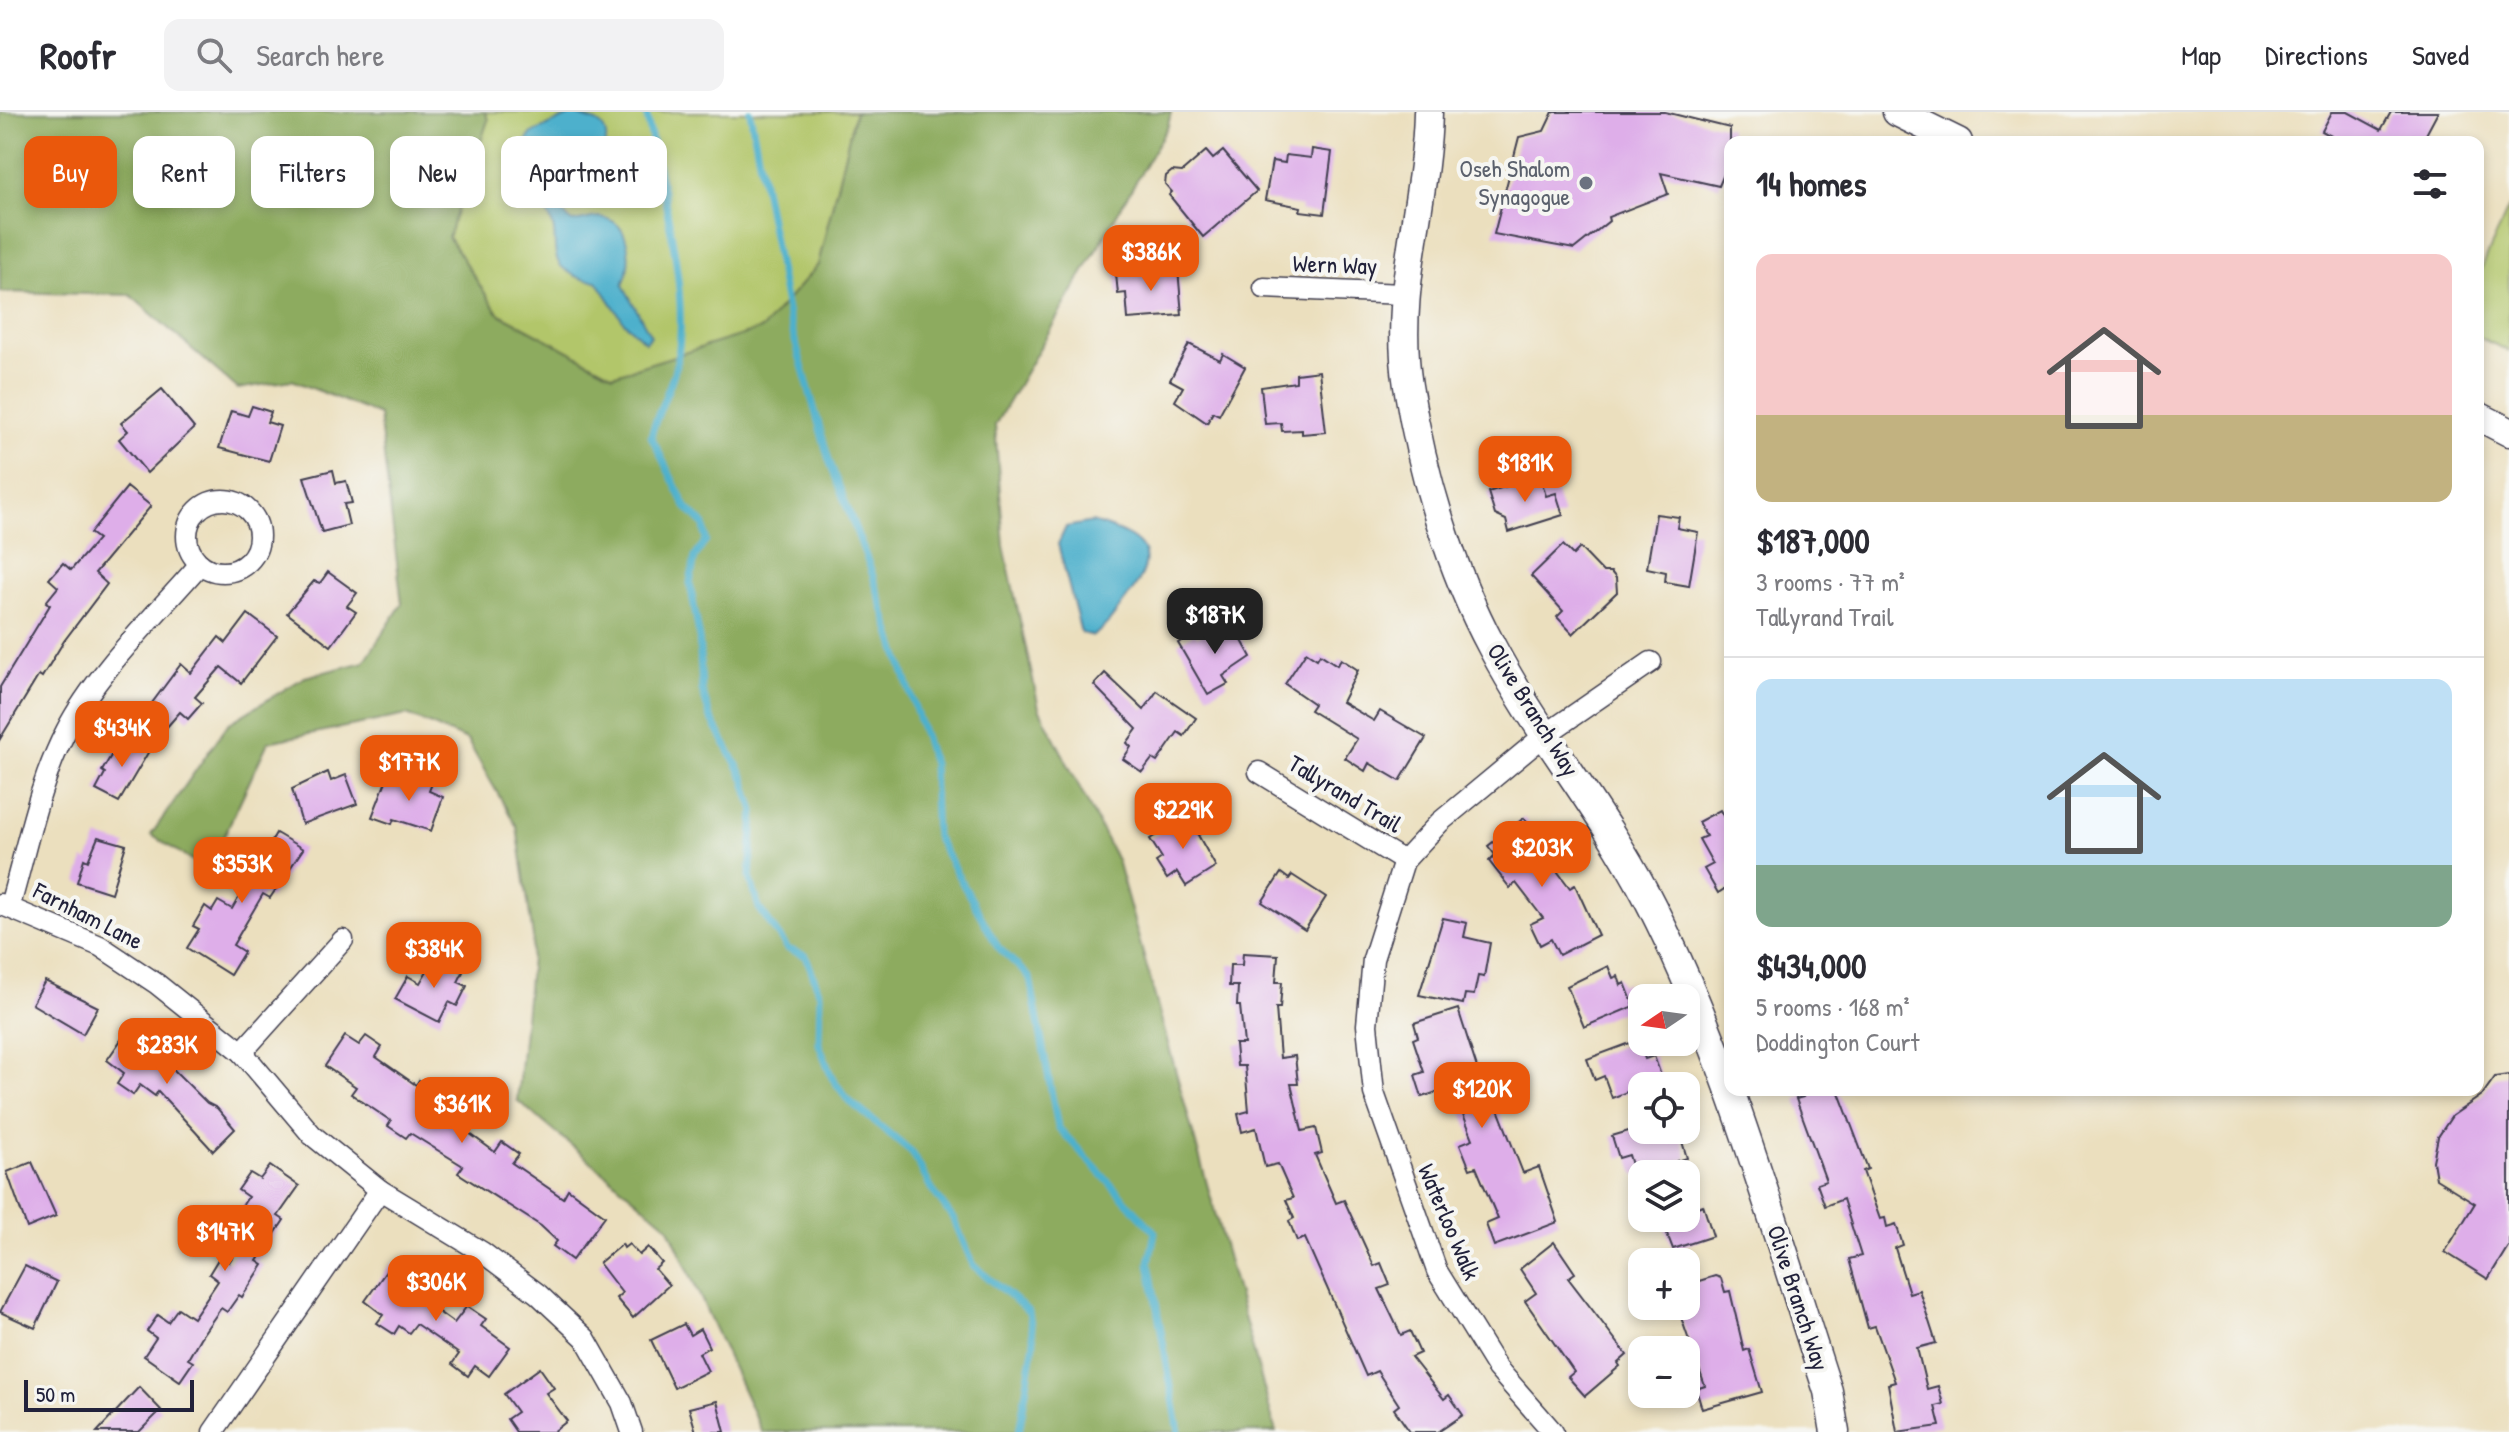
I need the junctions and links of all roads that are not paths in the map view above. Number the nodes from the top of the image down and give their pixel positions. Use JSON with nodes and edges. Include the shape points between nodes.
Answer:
{"nodes":[{"id":1,"x":1428,"y":112,"type":"edge"},
{"id":2,"x":1441,"y":112,"type":"edge"},
{"id":3,"x":1897,"y":112,"type":"edge"},
{"id":4,"x":1946,"y":136,"type":"edge"},
{"id":5,"x":1428,"y":143,"type":"junction"},
{"id":6,"x":1264,"y":288,"type":"dead end"},
{"id":7,"x":1403,"y":294,"type":"junction"},
{"id":8,"x":2484,"y":419,"type":"edge"},
{"id":9,"x":2509,"y":432,"type":"edge"},
{"id":10,"x":200,"y":564,"type":"dead end"},
{"id":11,"x":1651,"y":662,"type":"dead end"},
{"id":12,"x":1545,"y":735,"type":"junction"},
{"id":13,"x":1259,"y":772,"type":"dead end"},
{"id":14,"x":1404,"y":861,"type":"junction"},
{"id":15,"x":5,"y":904,"type":"edge"},
{"id":16,"x":343,"y":940,"type":"dead end"},
{"id":17,"x":242,"y":1052,"type":"junction"},
{"id":18,"x":1724,"y":1081,"type":"edge"},
{"id":19,"x":1730,"y":1096,"type":"edge"},
{"id":20,"x":380,"y":1190,"type":"junction"},
{"id":21,"x":213,"y":1432,"type":"edge"},
{"id":22,"x":632,"y":1432,"type":"edge"},
{"id":23,"x":1553,"y":1432,"type":"edge"},
{"id":24,"x":1835,"y":1432,"type":"edge"}],
"edges":[{"from":1,"to":5,"type":"street","name":"Olive Branch Way"},
{"from":2,"to":5,"type":"street","name":"Olive Branch Way"},
{"from":3,"to":4,"type":"street"},
{"from":5,"to":7,"type":"street","name":"Olive Branch Way"},
{"from":6,"to":7,"type":"street","name":"Wern Way"},
{"from":7,"to":12,"type":"street","name":"Olive Branch Way","via":[[1408,384],[1446,545],[1491,646]]},
{"from":8,"to":9,"type":"street"},
{"from":10,"to":15,"type":"street","via":[[107,672],[67,728]]},
{"from":11,"to":12,"type":"street","name":"Waterloo Walk"},
{"from":12,"to":14,"type":"street","name":"Waterloo Walk","via":[[1440,822]]},
{"from":12,"to":18,"type":"street","name":"Olive Branch Way","via":[[1645,893]]},
{"from":13,"to":14,"type":"street","name":"Tallyrand Trail"},
{"from":14,"to":23,"type":"street","name":"Waterloo Walk","via":[[1373,959],[1367,1025],[1374,1093],[1437,1271],[1497,1368]]},
{"from":15,"to":17,"type":"street","name":"Farnham Lane","via":[[100,946]]},
{"from":16,"to":17,"type":"street"},
{"from":17,"to":20,"type":"street","name":"Farnham Lane","via":[[312,1135]]},
{"from":19,"to":24,"type":"street","name":"Olive Branch Way","via":[[1828,1391]]},
{"from":20,"to":21,"type":"street"},
{"from":20,"to":22,"type":"street","name":"Farnham Lane","via":[[482,1252],[585,1338],[622,1403]]}]}
